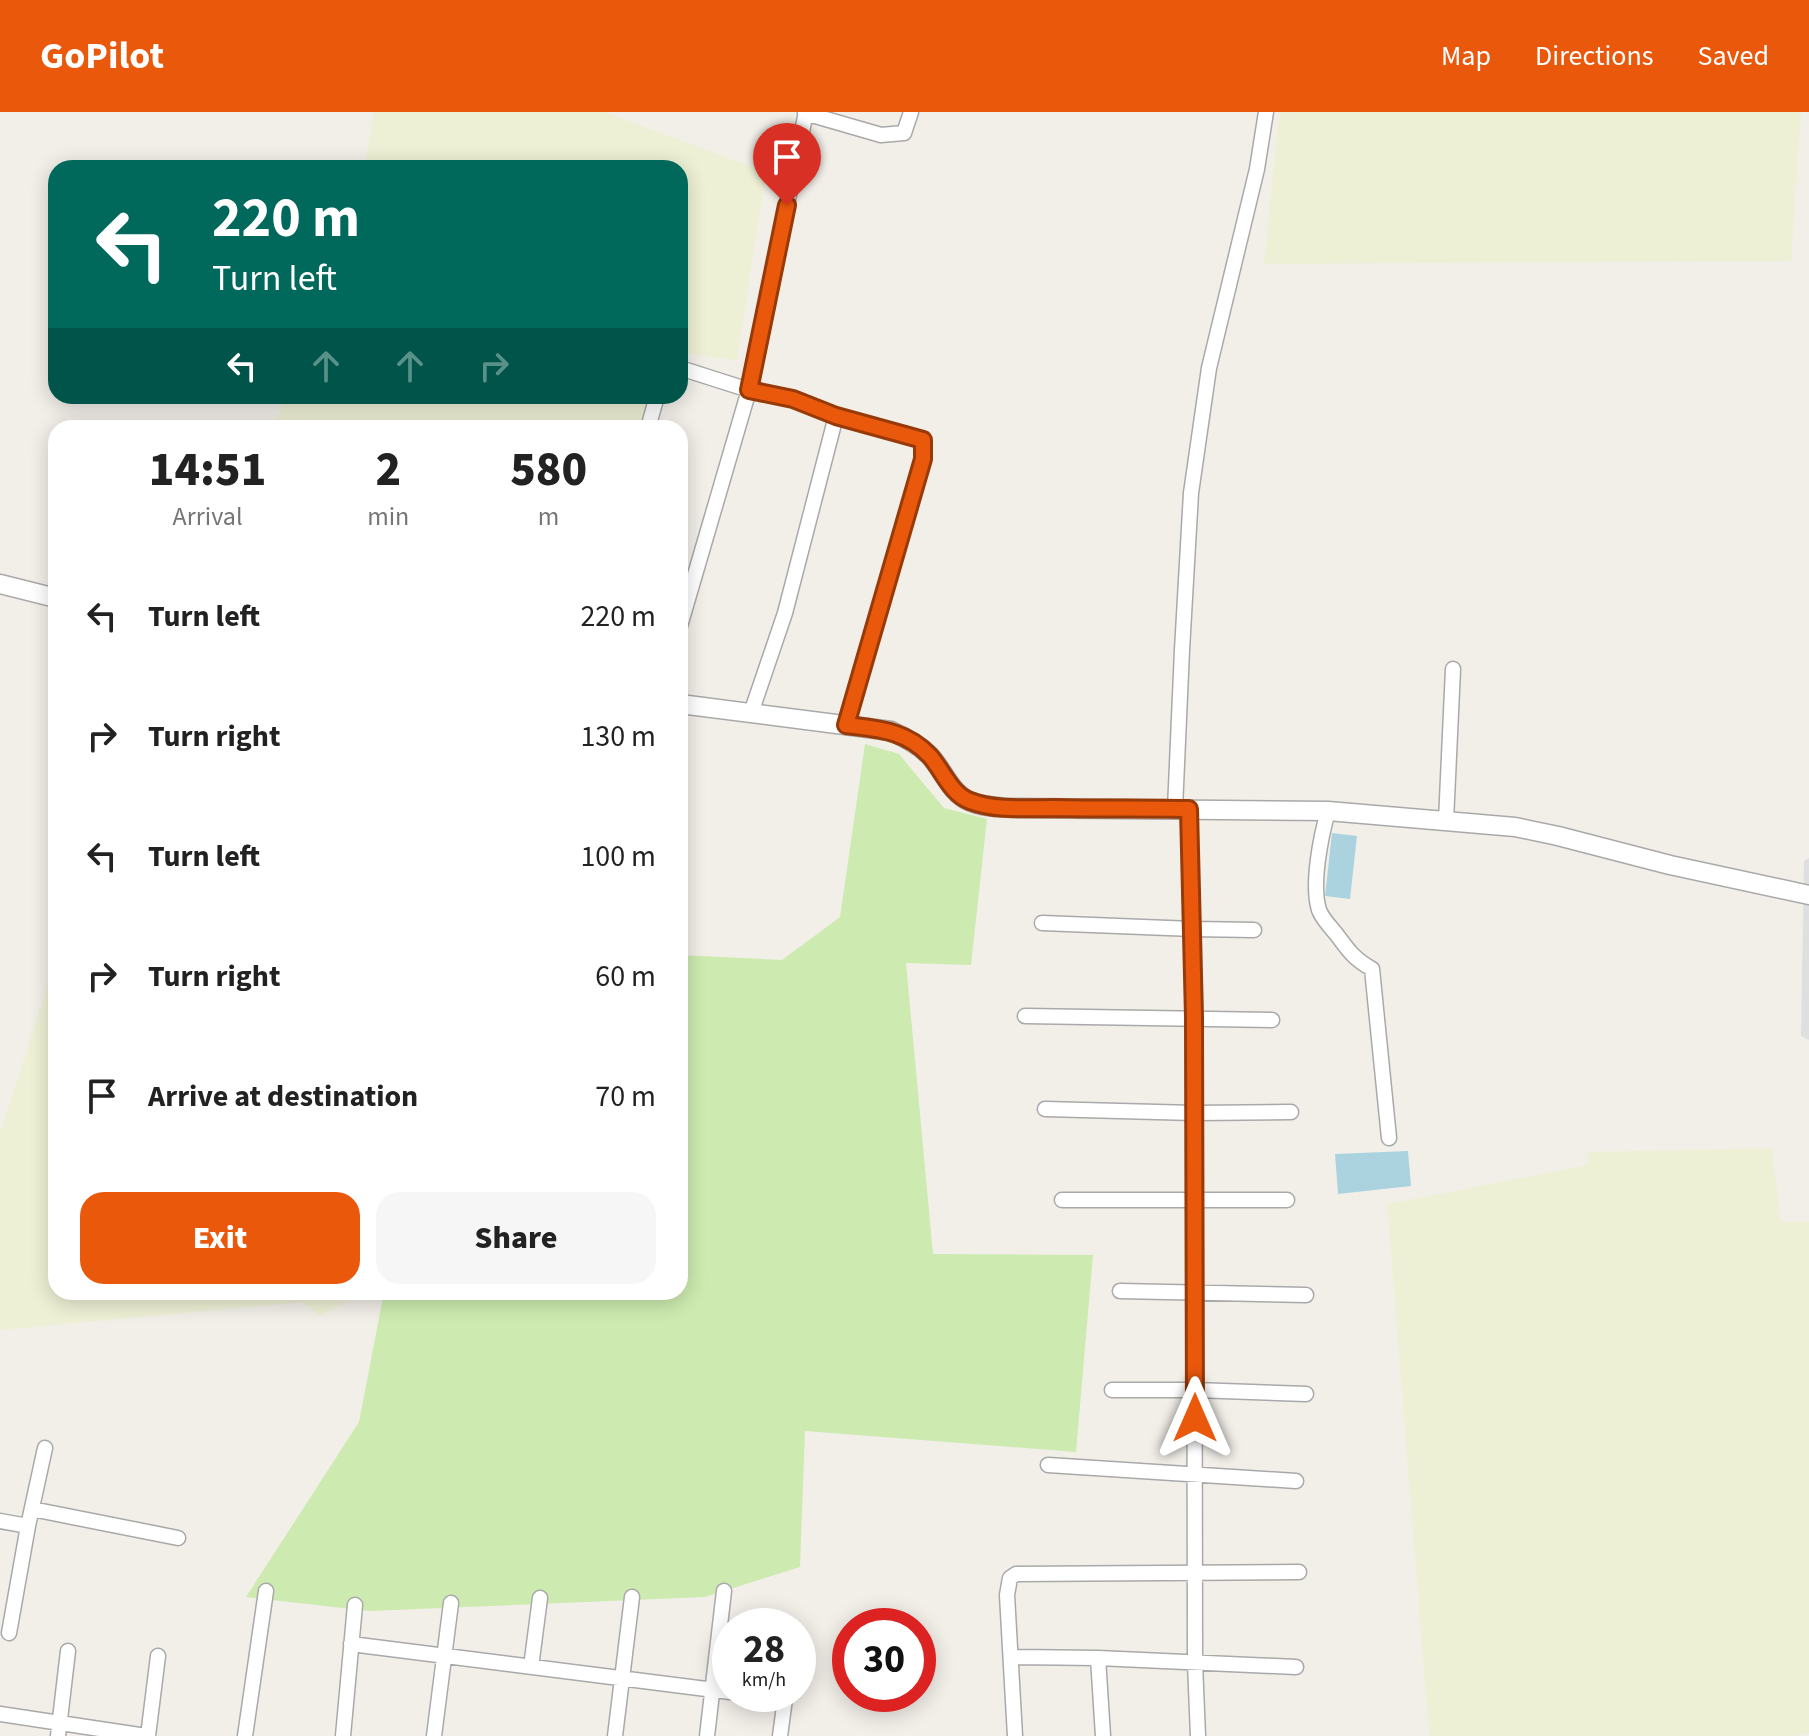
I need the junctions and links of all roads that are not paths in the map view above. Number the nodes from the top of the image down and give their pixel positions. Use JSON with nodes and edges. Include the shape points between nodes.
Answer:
{"nodes":[{"id":1,"x":911,"y":112,"type":"edge"},
{"id":2,"x":1266,"y":112,"type":"edge"},
{"id":3,"x":805,"y":113,"type":"edge"},
{"id":4,"x":688,"y":371,"type":"edge"},
{"id":5,"x":749,"y":390,"type":"junction"},
{"id":6,"x":836,"y":416,"type":"junction"},
{"id":7,"x":0,"y":584,"type":"edge"},
{"id":8,"x":48,"y":596,"type":"edge"},
{"id":9,"x":688,"y":599,"type":"edge"},
{"id":10,"x":1453,"y":669,"type":"dead end"},
{"id":11,"x":688,"y":705,"type":"edge"},
{"id":12,"x":751,"y":713,"type":"junction"},
{"id":13,"x":846,"y":725,"type":"junction"},
{"id":14,"x":1182,"y":809,"type":"junction"},
{"id":15,"x":1328,"y":811,"type":"junction"},
{"id":16,"x":1446,"y":821,"type":"junction"},
{"id":17,"x":1809,"y":895,"type":"edge"},
{"id":18,"x":1042,"y":923,"type":"dead end"},
{"id":19,"x":1193,"y":929,"type":"junction"},
{"id":20,"x":1254,"y":930,"type":"dead end"},
{"id":21,"x":1025,"y":1016,"type":"dead end"},
{"id":22,"x":1194,"y":1017,"type":"junction"},
{"id":23,"x":1272,"y":1020,"type":"dead end"},
{"id":24,"x":1045,"y":1109,"type":"dead end"},
{"id":25,"x":1291,"y":1112,"type":"dead end"},
{"id":26,"x":1194,"y":1113,"type":"junction"},
{"id":27,"x":1389,"y":1138,"type":"dead end"},
{"id":28,"x":1062,"y":1200,"type":"dead end"},
{"id":29,"x":1195,"y":1200,"type":"junction"},
{"id":30,"x":1287,"y":1200,"type":"dead end"},
{"id":31,"x":1120,"y":1291,"type":"dead end"},
{"id":32,"x":1195,"y":1293,"type":"junction"},
{"id":33,"x":1306,"y":1295,"type":"dead end"},
{"id":34,"x":1112,"y":1390,"type":"dead end"},
{"id":35,"x":1195,"y":1390,"type":"junction"},
{"id":36,"x":1306,"y":1394,"type":"dead end"},
{"id":37,"x":45,"y":1448,"type":"dead end"},
{"id":38,"x":1048,"y":1465,"type":"dead end"},
{"id":39,"x":1195,"y":1474,"type":"junction"},
{"id":40,"x":1296,"y":1481,"type":"dead end"},
{"id":41,"x":32,"y":1509,"type":"junction"},
{"id":42,"x":0,"y":1521,"type":"edge"},
{"id":43,"x":28,"y":1526,"type":"junction"},
{"id":44,"x":178,"y":1538,"type":"dead end"},
{"id":45,"x":1299,"y":1572,"type":"dead end"},
{"id":46,"x":1195,"y":1573,"type":"junction"},
{"id":47,"x":266,"y":1591,"type":"dead end"},
{"id":48,"x":724,"y":1591,"type":"dead end"},
{"id":49,"x":632,"y":1597,"type":"dead end"},
{"id":50,"x":540,"y":1598,"type":"dead end"},
{"id":51,"x":451,"y":1603,"type":"dead end"},
{"id":52,"x":355,"y":1605,"type":"dead end"},
{"id":53,"x":722,"y":1608,"type":"edge"},
{"id":54,"x":9,"y":1633,"type":"dead end"},
{"id":55,"x":351,"y":1644,"type":"junction"},
{"id":56,"x":68,"y":1651,"type":"dead end"},
{"id":57,"x":158,"y":1656,"type":"dead end"},
{"id":58,"x":444,"y":1656,"type":"junction"},
{"id":59,"x":1011,"y":1657,"type":"junction"},
{"id":60,"x":1098,"y":1658,"type":"junction"},
{"id":61,"x":1195,"y":1663,"type":"junction"},
{"id":62,"x":531,"y":1667,"type":"junction"},
{"id":63,"x":1296,"y":1667,"type":"dead end"},
{"id":64,"x":622,"y":1678,"type":"junction"},
{"id":65,"x":712,"y":1690,"type":"edge"},
{"id":66,"x":712,"y":1698,"type":"edge"},
{"id":67,"x":783,"y":1712,"type":"edge"},
{"id":68,"x":0,"y":1714,"type":"edge"},
{"id":69,"x":58,"y":1729,"type":"edge"},
{"id":70,"x":147,"y":1736,"type":"edge"},
{"id":71,"x":245,"y":1736,"type":"edge"},
{"id":72,"x":343,"y":1736,"type":"edge"},
{"id":73,"x":434,"y":1736,"type":"edge"},
{"id":74,"x":615,"y":1736,"type":"edge"},
{"id":75,"x":707,"y":1736,"type":"edge"},
{"id":76,"x":780,"y":1736,"type":"edge"},
{"id":77,"x":1015,"y":1736,"type":"edge"},
{"id":78,"x":1103,"y":1736,"type":"edge"},
{"id":79,"x":1198,"y":1736,"type":"edge"}],
"edges":[{"from":1,"to":3,"type":"street","via":[[904,133],[881,135]]},
{"from":2,"to":14,"type":"street","via":[[1209,368],[1191,493],[1182,650]]},
{"from":3,"to":5,"type":"street"},
{"from":4,"to":5,"type":"street"},
{"from":5,"to":6,"type":"street"},
{"from":5,"to":9,"type":"street"},
{"from":6,"to":12,"type":"street","via":[[785,613]]},
{"from":6,"to":13,"type":"street","via":[[923,440],[923,459]]},
{"from":7,"to":8,"type":"street"},
{"from":10,"to":16,"type":"street"},
{"from":11,"to":12,"type":"street"},
{"from":12,"to":13,"type":"street"},
{"from":13,"to":14,"type":"street","via":[[906,738],[929,754],[956,793],[980,805]]},
{"from":14,"to":15,"type":"street"},
{"from":14,"to":19,"type":"street"},
{"from":15,"to":16,"type":"street"},
{"from":15,"to":27,"type":"street","via":[[1318,907],[1346,949],[1372,969]]},
{"from":16,"to":17,"type":"street","via":[[1515,827]]},
{"from":18,"to":19,"type":"street"},
{"from":19,"to":20,"type":"street"},
{"from":19,"to":22,"type":"street"},
{"from":21,"to":22,"type":"street"},
{"from":22,"to":23,"type":"street"},
{"from":22,"to":26,"type":"street"},
{"from":24,"to":26,"type":"street"},
{"from":25,"to":26,"type":"street"},
{"from":26,"to":29,"type":"street"},
{"from":28,"to":29,"type":"street"},
{"from":29,"to":30,"type":"street"},
{"from":29,"to":32,"type":"street"},
{"from":31,"to":32,"type":"street"},
{"from":32,"to":33,"type":"street"},
{"from":32,"to":35,"type":"street"},
{"from":34,"to":35,"type":"street"},
{"from":35,"to":36,"type":"street"},
{"from":35,"to":39,"type":"street"},
{"from":37,"to":41,"type":"street"},
{"from":38,"to":39,"type":"street"},
{"from":39,"to":40,"type":"street"},
{"from":39,"to":46,"type":"street"},
{"from":41,"to":43,"type":"street"},
{"from":41,"to":44,"type":"street"},
{"from":42,"to":43,"type":"street"},
{"from":43,"to":54,"type":"street"},
{"from":45,"to":46,"type":"street"},
{"from":46,"to":59,"type":"street","via":[[1016,1574],[1007,1586]]},
{"from":46,"to":61,"type":"street"},
{"from":47,"to":71,"type":"street"},
{"from":48,"to":53,"type":"street"},
{"from":49,"to":64,"type":"street"},
{"from":50,"to":62,"type":"street"},
{"from":51,"to":58,"type":"street"},
{"from":52,"to":55,"type":"street"},
{"from":55,"to":58,"type":"street"},
{"from":55,"to":72,"type":"street"},
{"from":56,"to":69,"type":"street"},
{"from":57,"to":70,"type":"street"},
{"from":58,"to":62,"type":"street"},
{"from":58,"to":73,"type":"street"},
{"from":59,"to":60,"type":"street"},
{"from":59,"to":77,"type":"street"},
{"from":60,"to":61,"type":"street"},
{"from":60,"to":78,"type":"street"},
{"from":61,"to":63,"type":"street"},
{"from":61,"to":79,"type":"street"},
{"from":62,"to":64,"type":"street"},
{"from":64,"to":65,"type":"street"},
{"from":64,"to":74,"type":"street"},
{"from":66,"to":75,"type":"street"},
{"from":67,"to":76,"type":"street"},
{"from":68,"to":69,"type":"street"},
{"from":69,"to":70,"type":"street"}]}
